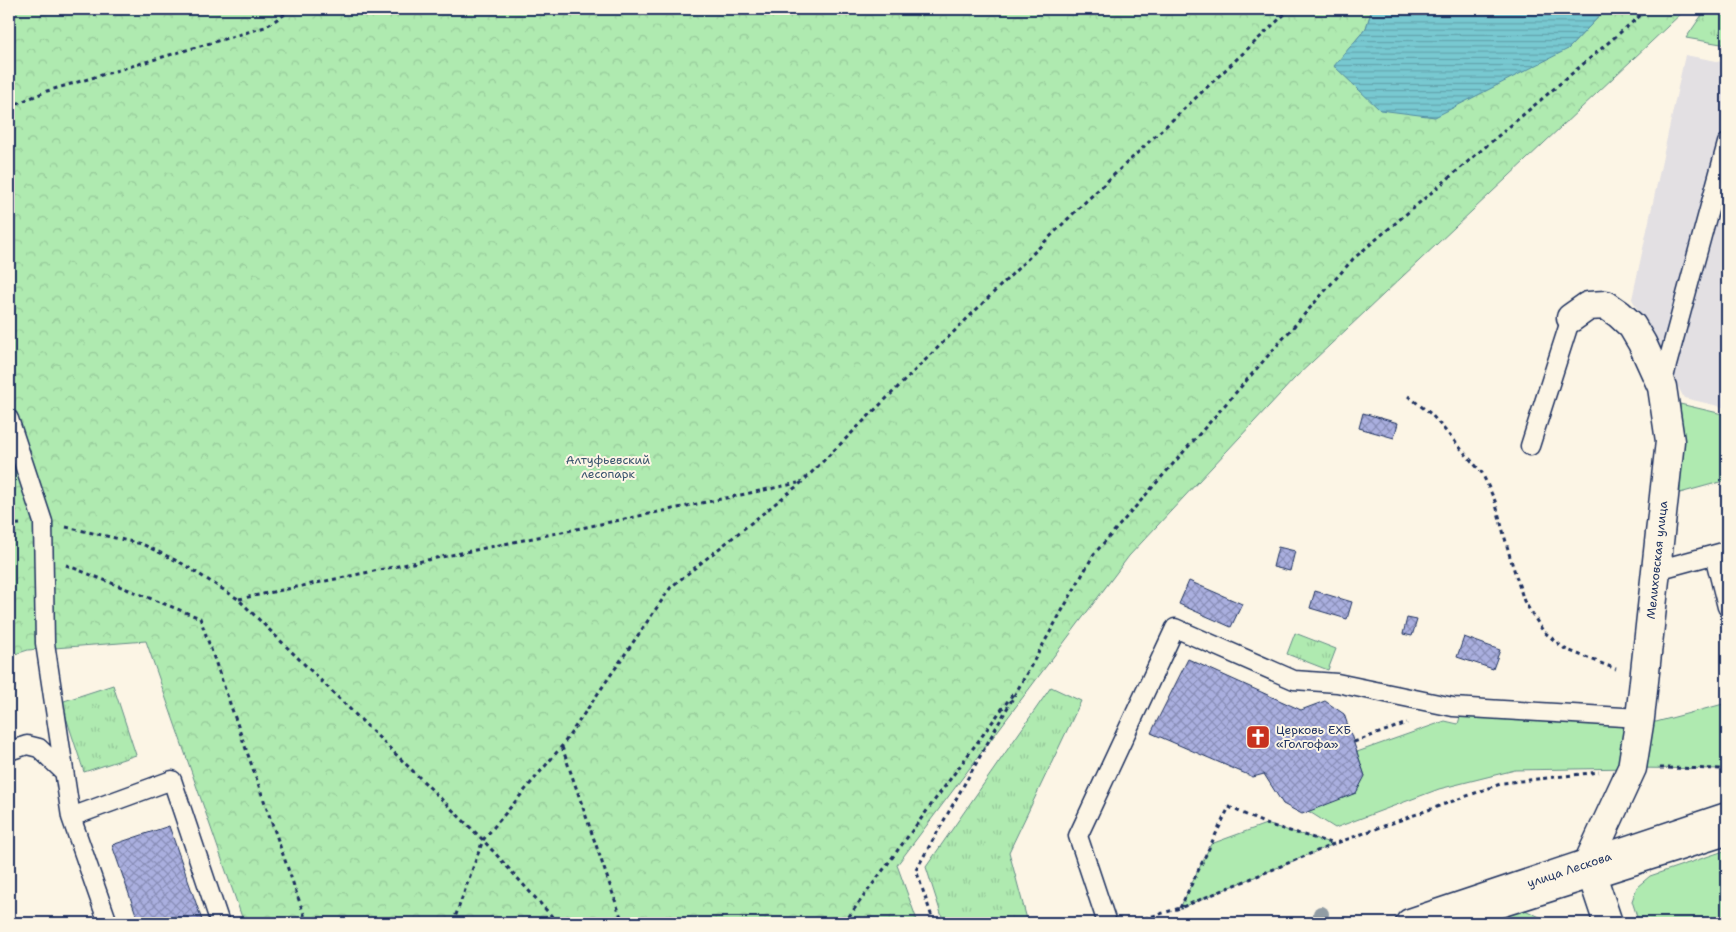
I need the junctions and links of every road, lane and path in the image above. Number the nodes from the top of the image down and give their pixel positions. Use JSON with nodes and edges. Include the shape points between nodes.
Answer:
{"nodes":[{"id":1,"x":293,"y":9,"type":"edge"},
{"id":2,"x":1290,"y":9,"type":"edge"},
{"id":3,"x":1648,"y":9,"type":"edge"},
{"id":4,"x":9,"y":107,"type":"edge"},
{"id":5,"x":1727,"y":143,"type":"edge"},
{"id":6,"x":1571,"y":318,"type":"joint"},
{"id":7,"x":1662,"y":387,"type":"junction"},
{"id":8,"x":1408,"y":396,"type":"dead end"},
{"id":9,"x":9,"y":419,"type":"edge"},
{"id":10,"x":1530,"y":446,"type":"dead end"},
{"id":11,"x":801,"y":483,"type":"junction"},
{"id":12,"x":43,"y":522,"type":"junction"},
{"id":13,"x":1721,"y":553,"type":"edge"},
{"id":14,"x":43,"y":556,"type":"junction"},
{"id":15,"x":1657,"y":570,"type":"junction"},
{"id":16,"x":238,"y":599,"type":"junction"},
{"id":17,"x":1727,"y":607,"type":"edge"},
{"id":18,"x":1022,"y":681,"type":"junction"},
{"id":19,"x":1644,"y":681,"type":"junction"},
{"id":20,"x":1640,"y":718,"type":"junction"},
{"id":21,"x":1408,"y":723,"type":"dead end"},
{"id":22,"x":1354,"y":742,"type":"dead end"},
{"id":23,"x":562,"y":746,"type":"junction"},
{"id":24,"x":9,"y":751,"type":"edge"},
{"id":25,"x":1632,"y":768,"type":"junction"},
{"id":26,"x":1727,"y":769,"type":"edge"},
{"id":27,"x":64,"y":772,"type":"junction"},
{"id":28,"x":71,"y":817,"type":"junction"},
{"id":29,"x":1727,"y":817,"type":"edge"},
{"id":30,"x":1727,"y":836,"type":"edge"},
{"id":31,"x":483,"y":840,"type":"junction"},
{"id":32,"x":1334,"y":844,"type":"junction"},
{"id":33,"x":1591,"y":871,"type":"junction"},
{"id":34,"x":1180,"y":908,"type":"junction"},
{"id":35,"x":108,"y":923,"type":"edge"},
{"id":36,"x":220,"y":923,"type":"edge"},
{"id":37,"x":306,"y":923,"type":"edge"},
{"id":38,"x":452,"y":923,"type":"edge"},
{"id":39,"x":558,"y":923,"type":"edge"},
{"id":40,"x":623,"y":923,"type":"edge"},
{"id":41,"x":844,"y":923,"type":"edge"},
{"id":42,"x":934,"y":923,"type":"edge"},
{"id":43,"x":1107,"y":923,"type":"edge"},
{"id":44,"x":1129,"y":923,"type":"edge"},
{"id":45,"x":1410,"y":923,"type":"edge"},
{"id":46,"x":1453,"y":923,"type":"edge"},
{"id":47,"x":1608,"y":923,"type":"edge"}],
"edges":[{"from":1,"to":4,"type":"path","via":[[265,27],[47,91]]},
{"from":2,"to":11,"type":"path","via":[[1081,206]]},
{"from":3,"to":18,"type":"path","via":[[1353,259],[1094,554]]},
{"from":5,"to":7,"type":"lane"},
{"from":6,"to":7,"type":"street","name":"Мелиховская улица","via":[[1588,306],[1606,305],[1619,314],[1632,326]]},
{"from":6,"to":10,"type":"lane"},
{"from":7,"to":15,"type":"street","name":"Мелиховская улица","via":[[1670,441]]},
{"from":8,"to":19,"type":"path","via":[[1432,414],[1482,473],[1495,501],[1524,601],[1543,631],[1565,649]]},
{"from":9,"to":12,"type":"lane"},
{"from":11,"to":16,"type":"path"},
{"from":11,"to":23,"type":"path","via":[[671,587]]},
{"from":12,"to":14,"type":"lane"},
{"from":12,"to":16,"type":"path","via":[[142,544],[183,564]]},
{"from":13,"to":15,"type":"lane"},
{"from":13,"to":17,"type":"lane"},
{"from":14,"to":27,"type":"lane","via":[[45,643]]},
{"from":14,"to":37,"type":"path","via":[[200,618]]},
{"from":15,"to":19,"type":"street","name":"Мелиховская улица"},
{"from":16,"to":31,"type":"path"},
{"from":18,"to":41,"type":"path"},
{"from":18,"to":42,"type":"path","via":[[916,870]]},
{"from":19,"to":20,"type":"street","name":"Мелиховская улица"},
{"from":20,"to":25,"type":"street","name":"Мелиховская улица"},
{"from":20,"to":43,"type":"lane","via":[[1453,707],[1337,683],[1294,680],[1174,628],[1078,836]]},
{"from":21,"to":22,"type":"path"},
{"from":23,"to":31,"type":"path"},
{"from":23,"to":40,"type":"path"},
{"from":24,"to":27,"type":"lane","via":[[27,745],[39,748]]},
{"from":25,"to":26,"type":"path"},
{"from":25,"to":32,"type":"path","via":[[1503,783]]},
{"from":25,"to":33,"type":"street","name":"Мелиховская улица"},
{"from":27,"to":28,"type":"lane"},
{"from":28,"to":35,"type":"lane"},
{"from":28,"to":36,"type":"lane","via":[[172,780]]},
{"from":29,"to":33,"type":"street","name":"улица Лескова"},
{"from":30,"to":33,"type":"lane","name":"улица Лескова"},
{"from":31,"to":38,"type":"path"},
{"from":31,"to":39,"type":"path"},
{"from":32,"to":34,"type":"path"},
{"from":32,"to":34,"type":"path","via":[[1266,824],[1229,807]]},
{"from":33,"to":45,"type":"street","name":"улица Лескова"},
{"from":33,"to":46,"type":"lane","name":"улица Лескова"},
{"from":33,"to":47,"type":"street"},
{"from":34,"to":44,"type":"path"}]}
